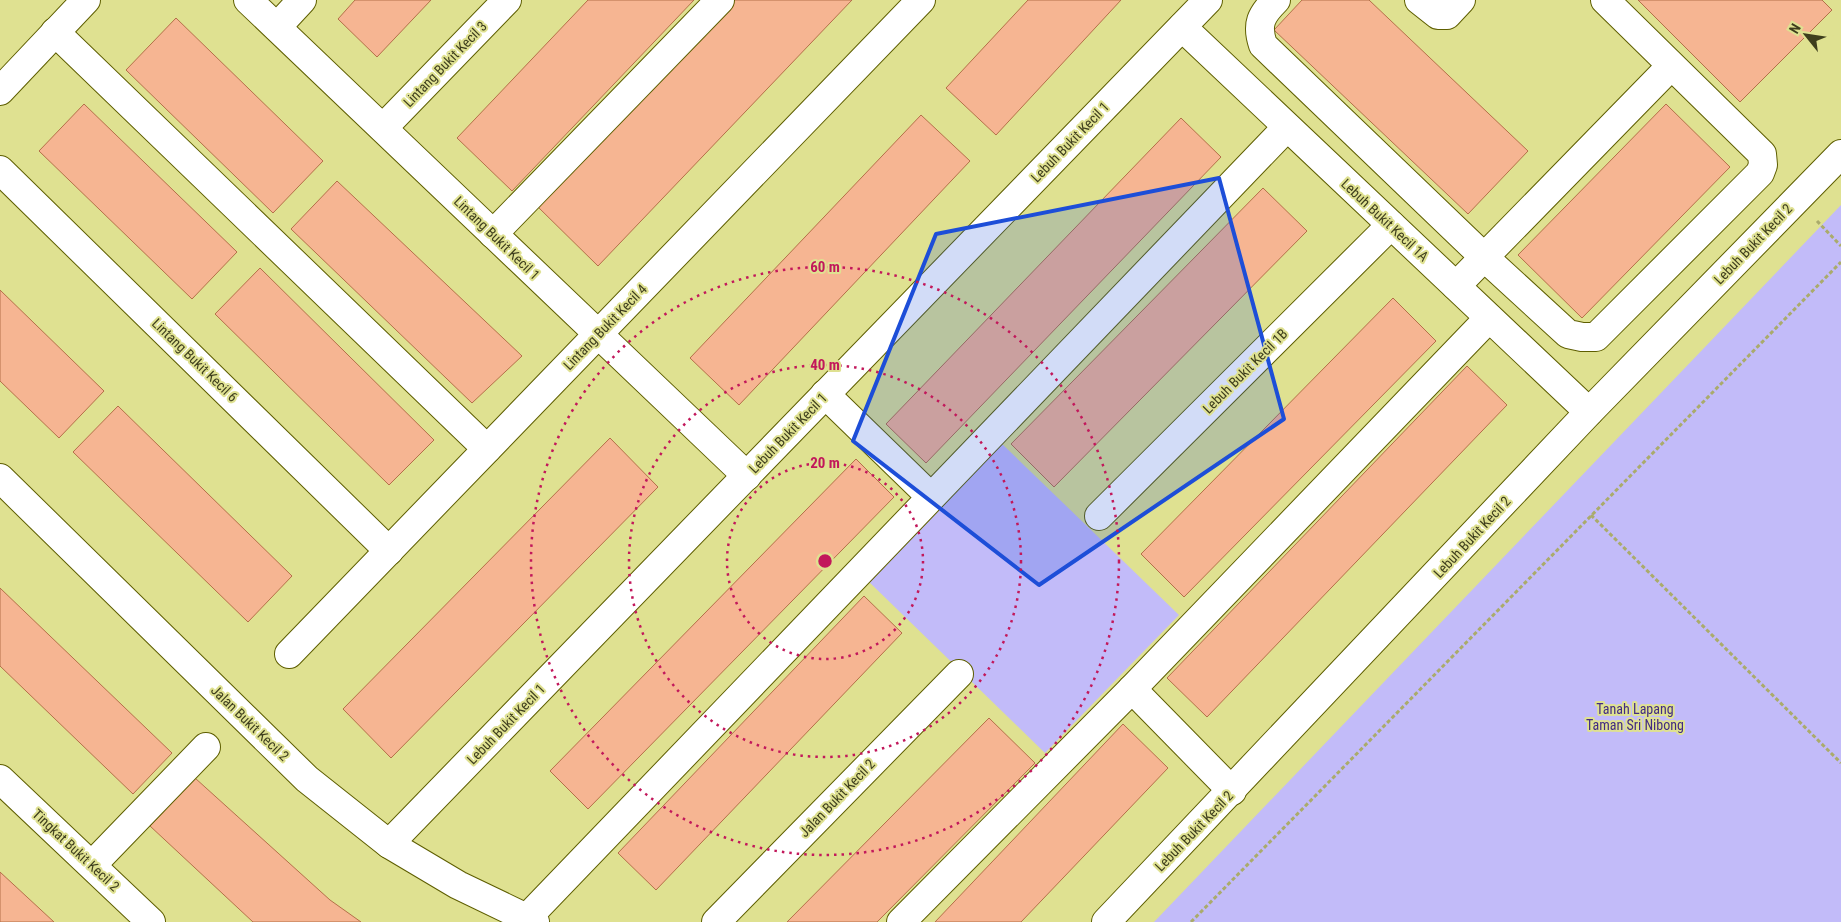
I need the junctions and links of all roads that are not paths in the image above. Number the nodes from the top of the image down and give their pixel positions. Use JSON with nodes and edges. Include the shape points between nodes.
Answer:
{"nodes":[{"id":1,"x":86,"y":0,"type":"edge"},
{"id":2,"x":248,"y":0,"type":"edge"},
{"id":3,"x":302,"y":0,"type":"edge"},
{"id":4,"x":507,"y":0,"type":"edge"},
{"id":5,"x":720,"y":0,"type":"edge"},
{"id":6,"x":1208,"y":0,"type":"edge"},
{"id":7,"x":1276,"y":0,"type":"edge"},
{"id":8,"x":1419,"y":0,"type":"edge"},
{"id":9,"x":1461,"y":0,"type":"edge"},
{"id":10,"x":1605,"y":0,"type":"edge"},
{"id":11,"x":915,"y":2,"type":"edge"},
{"id":12,"x":276,"y":27,"type":"junction"},
{"id":13,"x":1182,"y":27,"type":"junction"},
{"id":14,"x":55,"y":32,"type":"junction"},
{"id":15,"x":1672,"y":66,"type":"junction"},
{"id":16,"x":0,"y":91,"type":"edge"},
{"id":17,"x":1287,"y":127,"type":"junction"},
{"id":18,"x":383,"y":128,"type":"junction"},
{"id":19,"x":1841,"y":154,"type":"edge"},
{"id":20,"x":0,"y":170,"type":"edge"},
{"id":21,"x":1391,"y":225,"type":"junction"},
{"id":22,"x":493,"y":234,"type":"junction"},
{"id":23,"x":1484,"y":257,"type":"junction"},
{"id":24,"x":1456,"y":286,"type":"junction"},
{"id":25,"x":1489,"y":318,"type":"junction"},
{"id":26,"x":598,"y":334,"type":"junction"},
{"id":27,"x":825,"y":394,"type":"junction"},
{"id":28,"x":1589,"y":412,"type":"junction"},
{"id":29,"x":487,"y":449,"type":"junction"},
{"id":30,"x":747,"y":476,"type":"junction"},
{"id":31,"x":0,"y":478,"type":"edge"},
{"id":32,"x":930,"y":496,"type":"junction"},
{"id":33,"x":1099,"y":516,"type":"dead end"},
{"id":34,"x":389,"y":551,"type":"junction"},
{"id":35,"x":289,"y":654,"type":"dead end"},
{"id":36,"x":959,"y":674,"type":"dead end"},
{"id":37,"x":1132,"y":689,"type":"junction"},
{"id":38,"x":206,"y":748,"type":"dead end"},
{"id":39,"x":0,"y":779,"type":"edge"},
{"id":40,"x":1232,"y":791,"type":"junction"},
{"id":41,"x":389,"y":844,"type":"junction"},
{"id":42,"x":92,"y":865,"type":"junction"},
{"id":43,"x":531,"y":920,"type":"edge"},
{"id":44,"x":151,"y":922,"type":"edge"},
{"id":45,"x":716,"y":922,"type":"edge"},
{"id":46,"x":901,"y":922,"type":"edge"},
{"id":47,"x":1106,"y":922,"type":"edge"}],
"edges":[{"from":1,"to":14,"type":"street"},
{"from":2,"to":12,"type":"street","name":"Lintang Bukit Kecil 1"},
{"from":3,"to":12,"type":"street"},
{"from":4,"to":18,"type":"street","name":"Lintang Bukit Kecil 3"},
{"from":5,"to":22,"type":"street"},
{"from":6,"to":13,"type":"street","name":"Lebuh Bukit Kecil 1"},
{"from":7,"to":23,"type":"street","via":[[1264,12],[1261,22],[1259,31],[1263,45]]},
{"from":8,"to":9,"type":"street","via":[[1438,15],[1447,15]]},
{"from":10,"to":15,"type":"street"},
{"from":11,"to":26,"type":"street","name":"Lintang Bukit Kecil 4"},
{"from":12,"to":18,"type":"street","name":"Lintang Bukit Kecil 1"},
{"from":13,"to":17,"type":"street","name":"Lebuh Bukit Kecil 1A"},
{"from":13,"to":27,"type":"street","name":"Lebuh Bukit Kecil 1"},
{"from":14,"to":16,"type":"street"},
{"from":14,"to":29,"type":"street"},
{"from":15,"to":23,"type":"street"},
{"from":15,"to":23,"type":"street","via":[[1762,154],[1760,173],[1596,337],[1568,334]]},
{"from":17,"to":21,"type":"street","name":"Lebuh Bukit Kecil 1A"},
{"from":17,"to":32,"type":"street"},
{"from":18,"to":22,"type":"street","name":"Lintang Bukit Kecil 1"},
{"from":19,"to":28,"type":"street","name":"Lebuh Bukit Kecil 2"},
{"from":20,"to":34,"type":"street","name":"Lintang Bukit Kecil 6"},
{"from":21,"to":24,"type":"street","name":"Lebuh Bukit Kecil 1A"},
{"from":21,"to":33,"type":"street","name":"Lebuh Bukit Kecil 1B"},
{"from":22,"to":26,"type":"street","name":"Lintang Bukit Kecil 1"},
{"from":23,"to":24,"type":"street"},
{"from":24,"to":25,"type":"street","name":"Lebuh Bukit Kecil 1A"},
{"from":25,"to":28,"type":"street","name":"Lebuh Bukit Kecil 1A"},
{"from":25,"to":37,"type":"street"},
{"from":26,"to":29,"type":"street","name":"Lintang Bukit Kecil 4"},
{"from":26,"to":30,"type":"street","name":"Lintang Bukit Kecil 1"},
{"from":27,"to":30,"type":"street","name":"Lebuh Bukit Kecil 1"},
{"from":27,"to":32,"type":"street"},
{"from":28,"to":40,"type":"street","name":"Lebuh Bukit Kecil 2"},
{"from":29,"to":34,"type":"street","name":"Lintang Bukit Kecil 4"},
{"from":30,"to":41,"type":"street","name":"Lebuh Bukit Kecil 1"},
{"from":31,"to":41,"type":"street","name":"Jalan Bukit Kecil 2","via":[[308,779]]},
{"from":32,"to":43,"type":"street"},
{"from":34,"to":35,"type":"street","name":"Lintang Bukit Kecil 4"},
{"from":36,"to":45,"type":"street","name":"Jalan Bukit Kecil 2"},
{"from":37,"to":40,"type":"street"},
{"from":37,"to":46,"type":"street"},
{"from":38,"to":42,"type":"street"},
{"from":39,"to":42,"type":"street","name":"Tingkat Bukit Kecil 2"},
{"from":40,"to":47,"type":"street","name":"Lebuh Bukit Kecil 2"},
{"from":41,"to":43,"type":"street","name":"Jalan Bukit Kecil 2","via":[[458,885]]},
{"from":42,"to":44,"type":"street","name":"Tingkat Bukit Kecil 2"}]}
